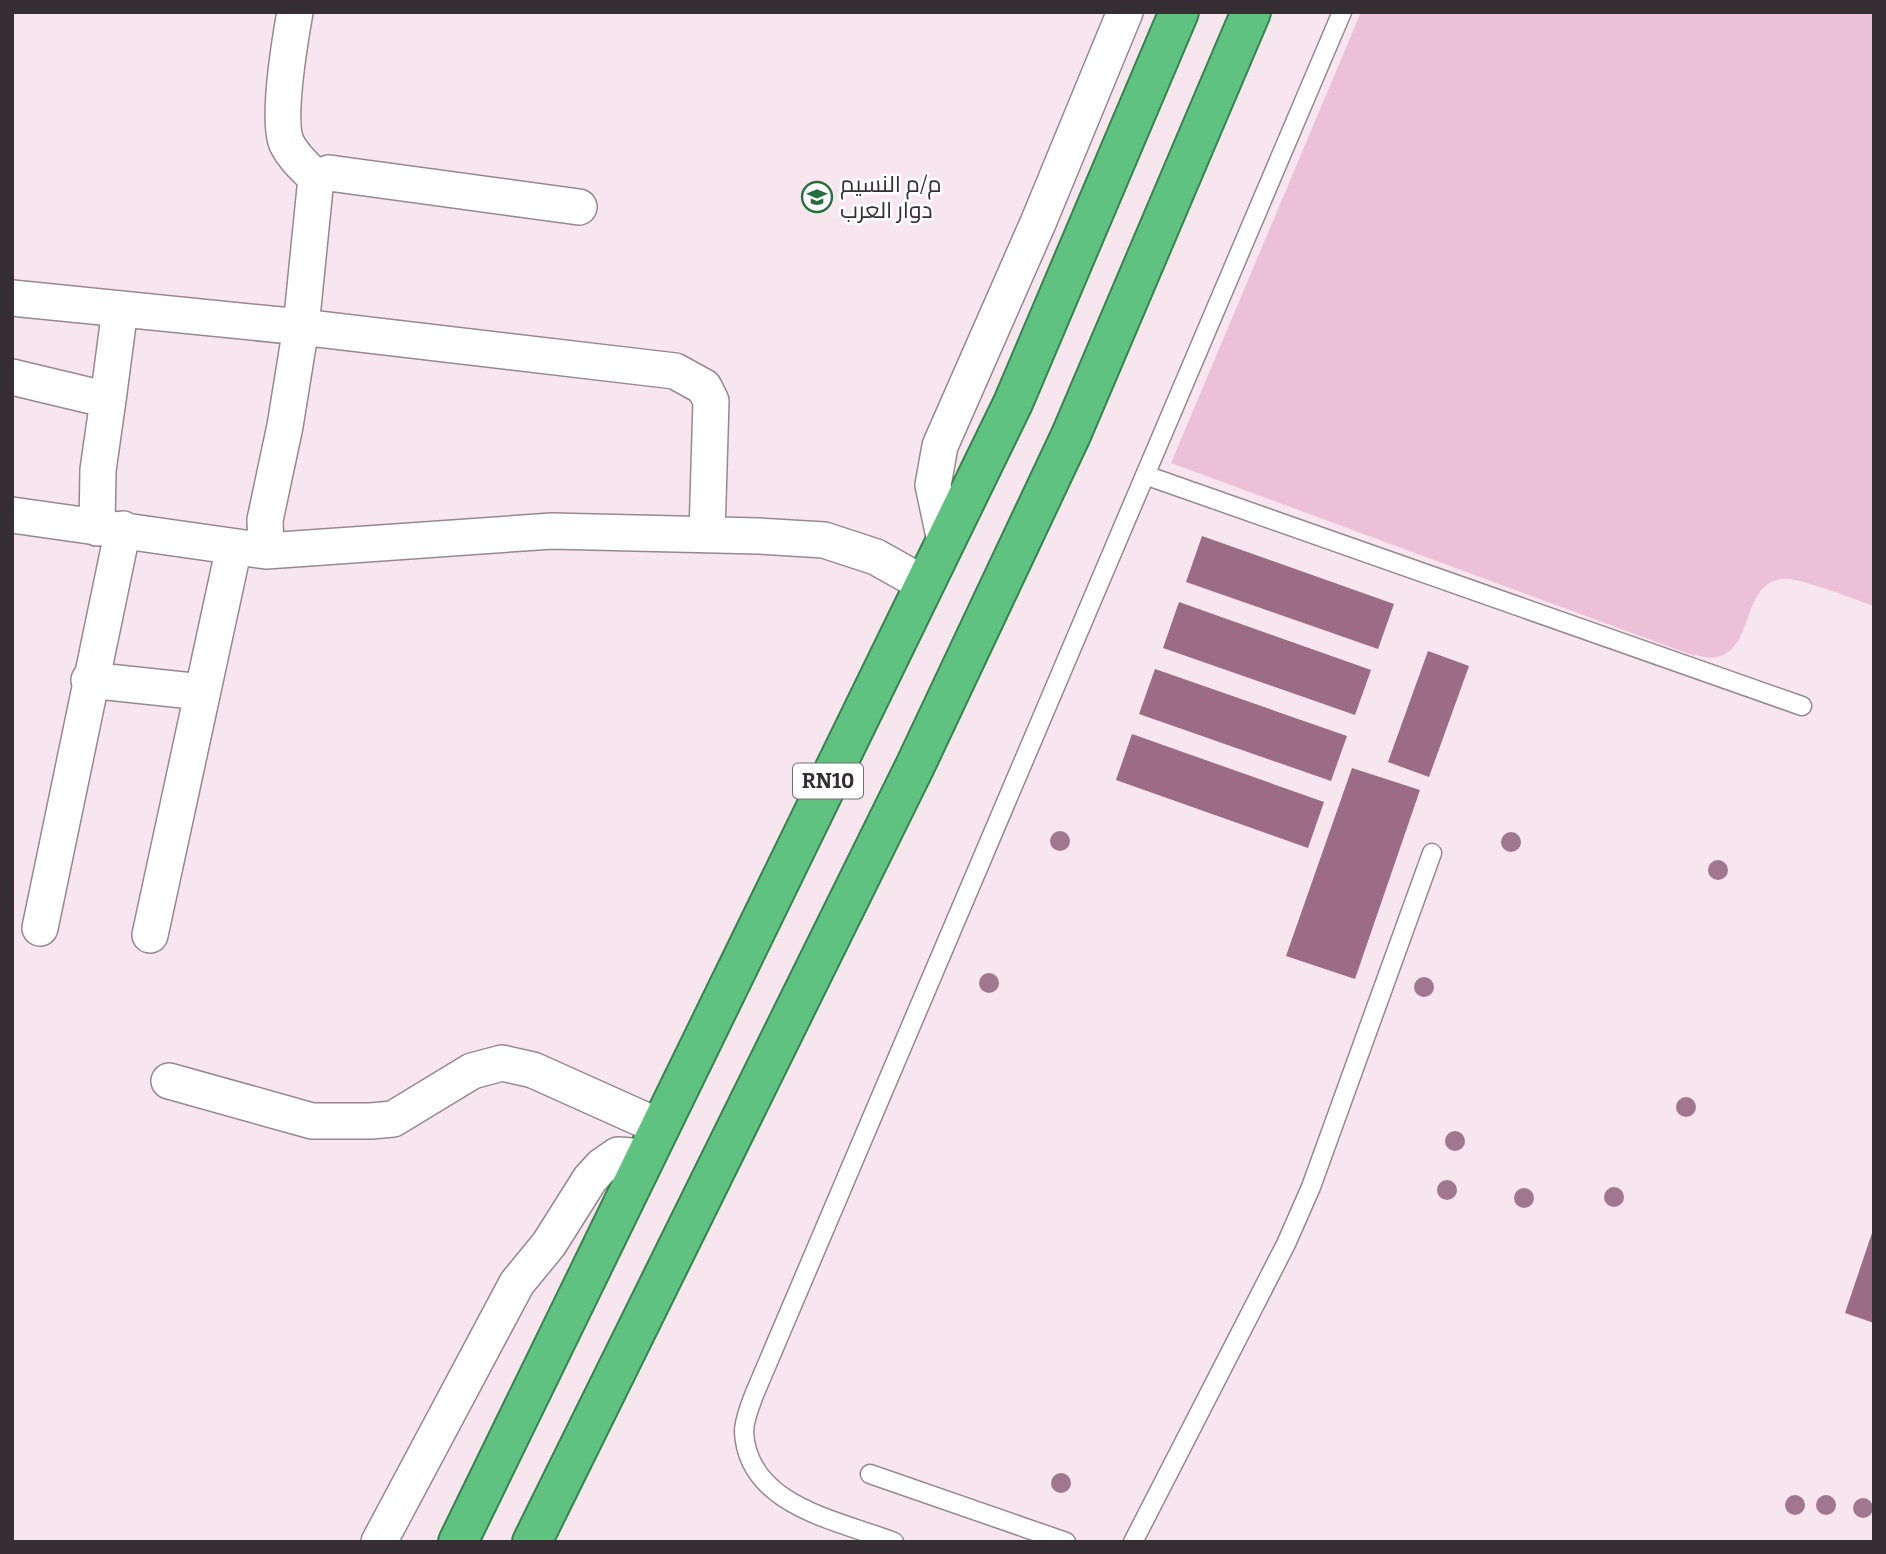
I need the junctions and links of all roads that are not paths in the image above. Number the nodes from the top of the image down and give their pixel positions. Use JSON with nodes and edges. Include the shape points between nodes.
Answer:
{"nodes":[{"id":1,"x":295,"y":12,"type":"edge"},
{"id":2,"x":1125,"y":12,"type":"edge"},
{"id":3,"x":1179,"y":12,"type":"edge"},
{"id":4,"x":1251,"y":12,"type":"edge"},
{"id":5,"x":1342,"y":12,"type":"edge"},
{"id":6,"x":316,"y":178,"type":"junction"},
{"id":7,"x":579,"y":207,"type":"dead end"},
{"id":8,"x":12,"y":298,"type":"edge"},
{"id":9,"x":120,"y":309,"type":"junction"},
{"id":10,"x":301,"y":327,"type":"junction"},
{"id":11,"x":12,"y":377,"type":"edge"},
{"id":12,"x":108,"y":400,"type":"junction"},
{"id":13,"x":1145,"y":475,"type":"junction"},
{"id":14,"x":12,"y":515,"type":"edge"},
{"id":15,"x":110,"y":528,"type":"junction"},
{"id":16,"x":707,"y":534,"type":"junction"},
{"id":17,"x":945,"y":541,"type":"junction"},
{"id":18,"x":250,"y":549,"type":"junction"},
{"id":19,"x":924,"y":584,"type":"junction"},
{"id":20,"x":89,"y":680,"type":"junction"},
{"id":21,"x":202,"y":692,"type":"junction"},
{"id":22,"x":1802,"y":706,"type":"dead end"},
{"id":23,"x":1432,"y":853,"type":"dead end"},
{"id":24,"x":40,"y":928,"type":"dead end"},
{"id":25,"x":150,"y":935,"type":"dead end"},
{"id":26,"x":169,"y":1081,"type":"dead end"},
{"id":27,"x":653,"y":1142,"type":"junction"},
{"id":28,"x":870,"y":1474,"type":"dead end"},
{"id":29,"x":379,"y":1542,"type":"edge"},
{"id":30,"x":458,"y":1542,"type":"edge"},
{"id":31,"x":532,"y":1542,"type":"edge"},
{"id":32,"x":894,"y":1542,"type":"edge"},
{"id":33,"x":1066,"y":1542,"type":"edge"},
{"id":34,"x":1133,"y":1542,"type":"edge"}],
"edges":[{"from":1,"to":6,"type":"street","via":[[282,119],[286,142]]},
{"from":2,"to":17,"type":"street","via":[[940,446],[933,485]]},
{"from":3,"to":17,"type":"highway","number":"RN10","via":[[1013,403]]},
{"from":4,"to":31,"type":"highway","number":"RN10","via":[[1071,435],[915,766]]},
{"from":5,"to":13,"type":"lane"},
{"from":6,"to":7,"type":"street","via":[[329,173]]},
{"from":6,"to":10,"type":"street"},
{"from":8,"to":9,"type":"street"},
{"from":9,"to":10,"type":"street"},
{"from":9,"to":12,"type":"street"},
{"from":10,"to":16,"type":"street","via":[[675,371],[693,379],[711,401]]},
{"from":10,"to":18,"type":"street","via":[[265,520]]},
{"from":11,"to":12,"type":"street"},
{"from":12,"to":15,"type":"street","via":[[98,470]]},
{"from":13,"to":22,"type":"lane"},
{"from":13,"to":32,"type":"lane","via":[[754,1395],[744,1429],[750,1464],[772,1492]]},
{"from":14,"to":15,"type":"street"},
{"from":15,"to":18,"type":"street"},
{"from":15,"to":20,"type":"street"},
{"from":16,"to":18,"type":"street","via":[[552,531]]},
{"from":16,"to":19,"type":"street","via":[[824,540],[876,558]]},
{"from":17,"to":19,"type":"highway","number":"RN10"},
{"from":18,"to":21,"type":"street"},
{"from":19,"to":27,"type":"highway","number":"RN10"},
{"from":20,"to":21,"type":"street"},
{"from":20,"to":24,"type":"street"},
{"from":21,"to":25,"type":"street"},
{"from":23,"to":34,"type":"lane","via":[[1311,1187]]},
{"from":26,"to":27,"type":"street","via":[[312,1121],[371,1121],[393,1119],[472,1071],[502,1063],[533,1070]]},
{"from":27,"to":29,"type":"street","via":[[602,1166],[517,1283]]},
{"from":27,"to":30,"type":"highway","number":"RN10"},
{"from":28,"to":33,"type":"lane"}]}
